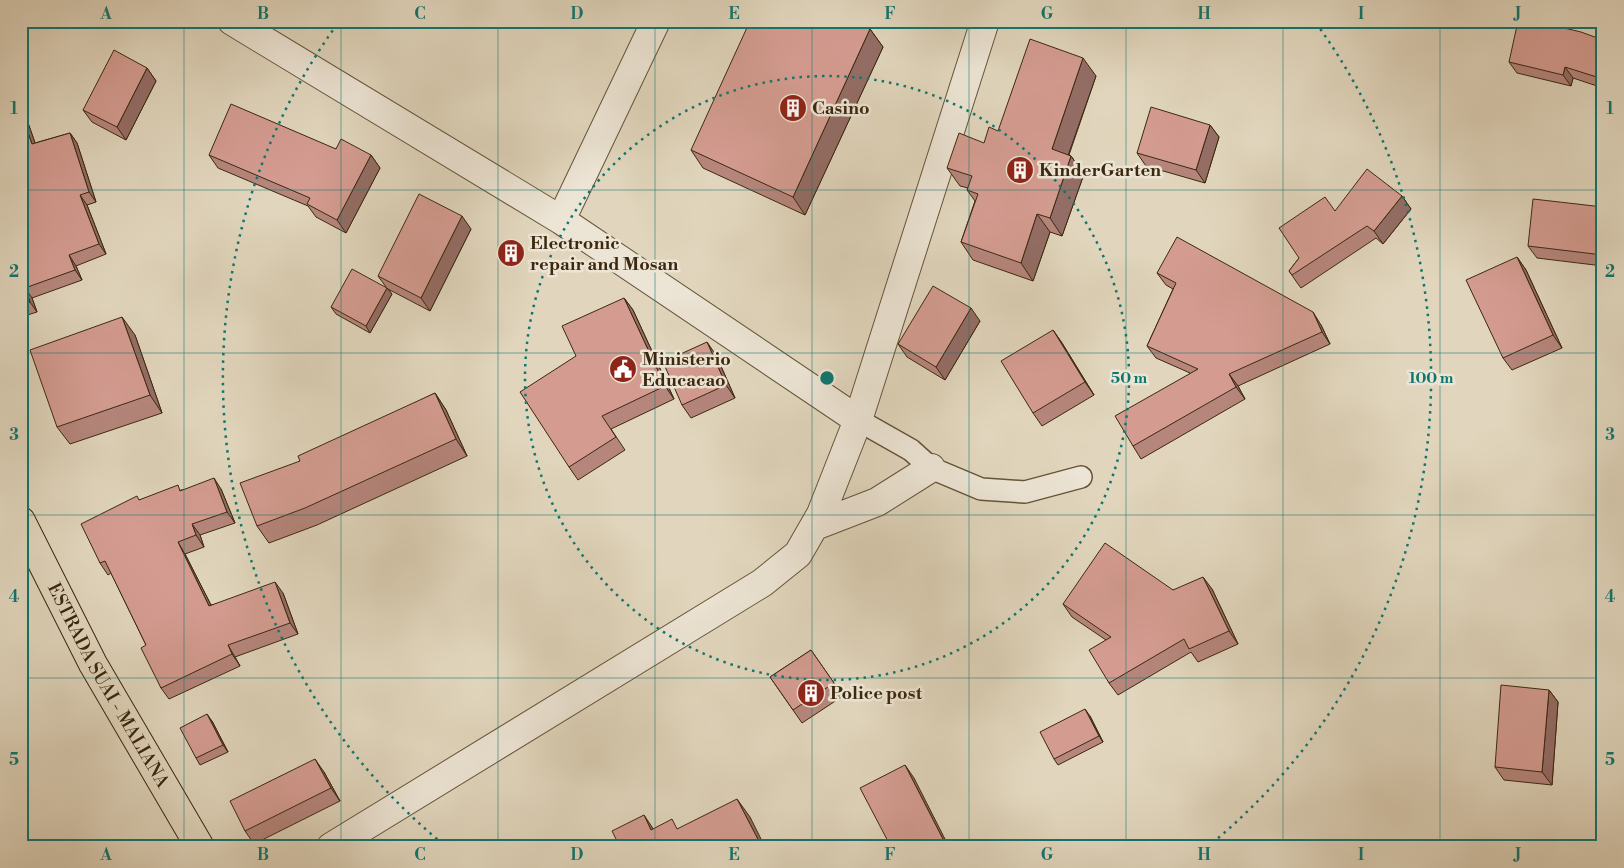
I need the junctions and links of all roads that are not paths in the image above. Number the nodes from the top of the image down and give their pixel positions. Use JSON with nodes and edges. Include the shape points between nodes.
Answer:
{"nodes":[{"id":1,"x":232,"y":21,"type":"edge"},
{"id":2,"x":656,"y":21,"type":"edge"},
{"id":3,"x":985,"y":21,"type":"edge"},
{"id":4,"x":561,"y":220,"type":"junction"},
{"id":5,"x":858,"y":420,"type":"junction"},
{"id":6,"x":931,"y":468,"type":"junction"},
{"id":7,"x":1081,"y":477,"type":"dead end"},
{"id":8,"x":21,"y":521,"type":"edge"},
{"id":9,"x":814,"y":526,"type":"junction"},
{"id":10,"x":200,"y":847,"type":"edge"},
{"id":11,"x":331,"y":847,"type":"edge"}],
"edges":[{"from":1,"to":4,"type":"street"},
{"from":2,"to":4,"type":"street"},
{"from":3,"to":5,"type":"street"},
{"from":4,"to":5,"type":"street"},
{"from":5,"to":6,"type":"lane","via":[[911,450]]},
{"from":5,"to":9,"type":"street"},
{"from":6,"to":7,"type":"lane","via":[[981,489],[1024,492]]},
{"from":6,"to":9,"type":"street","via":[[876,502]]},
{"from":8,"to":10,"type":"main road","name":"ESTRADA SUAI - MALIANA","via":[[93,664]]},
{"from":9,"to":11,"type":"street","via":[[798,554],[762,583]]}]}
